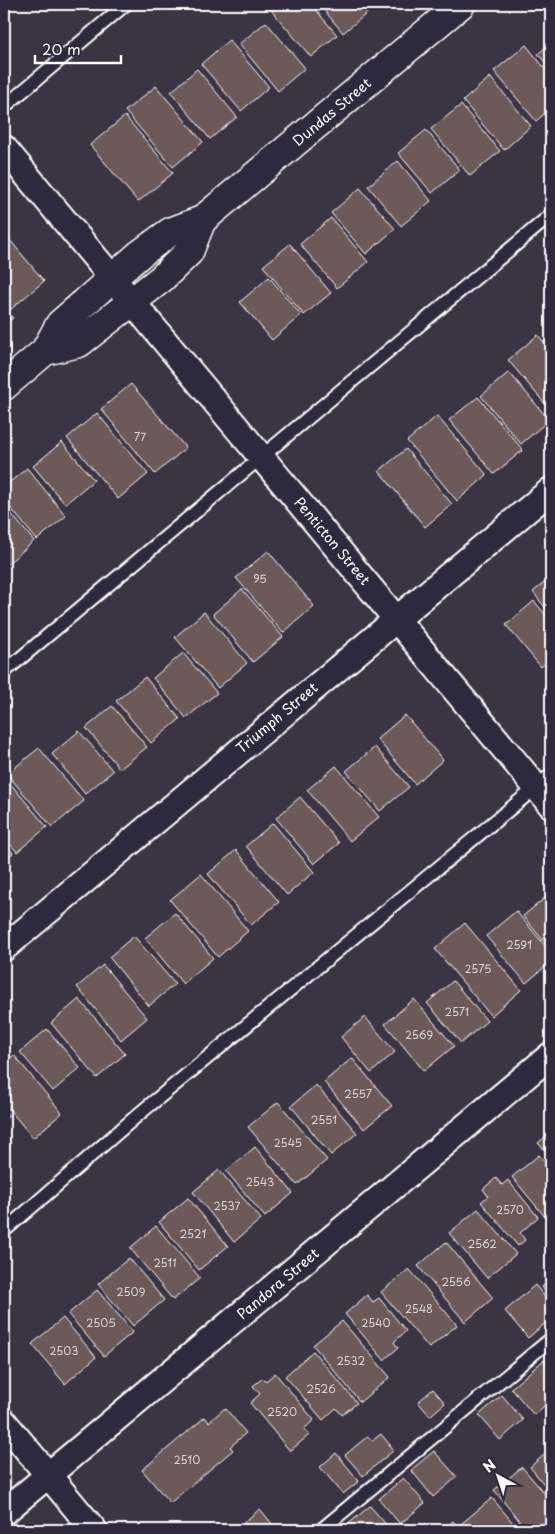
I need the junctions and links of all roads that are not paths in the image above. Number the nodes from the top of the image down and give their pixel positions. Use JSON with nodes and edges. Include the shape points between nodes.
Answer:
{"nodes":[{"id":1,"x":126,"y":4,"type":"edge"},
{"id":2,"x":461,"y":4,"type":"edge"},
{"id":3,"x":4,"y":107,"type":"edge"},
{"id":4,"x":4,"y":148,"type":"edge"},
{"id":5,"x":551,"y":215,"type":"edge"},
{"id":6,"x":202,"y":220,"type":"junction"},
{"id":7,"x":114,"y":277,"type":"junction"},
{"id":8,"x":133,"y":301,"type":"junction"},
{"id":9,"x":45,"y":351,"type":"junction"},
{"id":10,"x":4,"y":386,"type":"edge"},
{"id":11,"x":262,"y":456,"type":"junction"},
{"id":12,"x":551,"y":490,"type":"edge"},
{"id":13,"x":396,"y":619,"type":"junction"},
{"id":14,"x":4,"y":672,"type":"edge"},
{"id":15,"x":546,"y":789,"type":"edge"},
{"id":16,"x":4,"y":948,"type":"edge"},
{"id":17,"x":551,"y":1055,"type":"edge"},
{"id":18,"x":4,"y":1231,"type":"edge"},
{"id":19,"x":551,"y":1338,"type":"edge"},
{"id":20,"x":4,"y":1422,"type":"edge"},
{"id":21,"x":48,"y":1475,"type":"junction"},
{"id":22,"x":4,"y":1512,"type":"edge"},
{"id":23,"x":94,"y":1530,"type":"edge"},
{"id":24,"x":321,"y":1530,"type":"edge"}],
"edges":[{"from":1,"to":3,"type":"lane"},
{"from":2,"to":6,"type":"street","name":"Dundas Street"},
{"from":4,"to":7,"type":"street","name":"Penticton Street"},
{"from":5,"to":11,"type":"lane"},
{"from":6,"to":7,"type":"street","name":"Dundas Street","via":[[170,232]]},
{"from":6,"to":8,"type":"street","name":"Dundas Street","via":[[189,252]]},
{"from":7,"to":8,"type":"street","name":"Penticton Street"},
{"from":7,"to":9,"type":"street","name":"Dundas Street","via":[[60,324]]},
{"from":8,"to":9,"type":"street","name":"Dundas Street","via":[[79,343]]},
{"from":8,"to":11,"type":"street","name":"Penticton Street"},
{"from":9,"to":10,"type":"street","name":"Dundas Street"},
{"from":11,"to":13,"type":"street","name":"Penticton Street"},
{"from":11,"to":14,"type":"lane"},
{"from":12,"to":13,"type":"street","name":"Triumph Street"},
{"from":13,"to":15,"type":"street","name":"Penticton Street"},
{"from":13,"to":16,"type":"street","name":"Triumph Street"},
{"from":15,"to":18,"type":"lane","via":[[139,1114]]},
{"from":17,"to":21,"type":"street","name":"Pandora Street"},
{"from":19,"to":24,"type":"lane"},
{"from":20,"to":21,"type":"street"},
{"from":21,"to":22,"type":"street","name":"Pandora Street"},
{"from":21,"to":23,"type":"street"}]}
